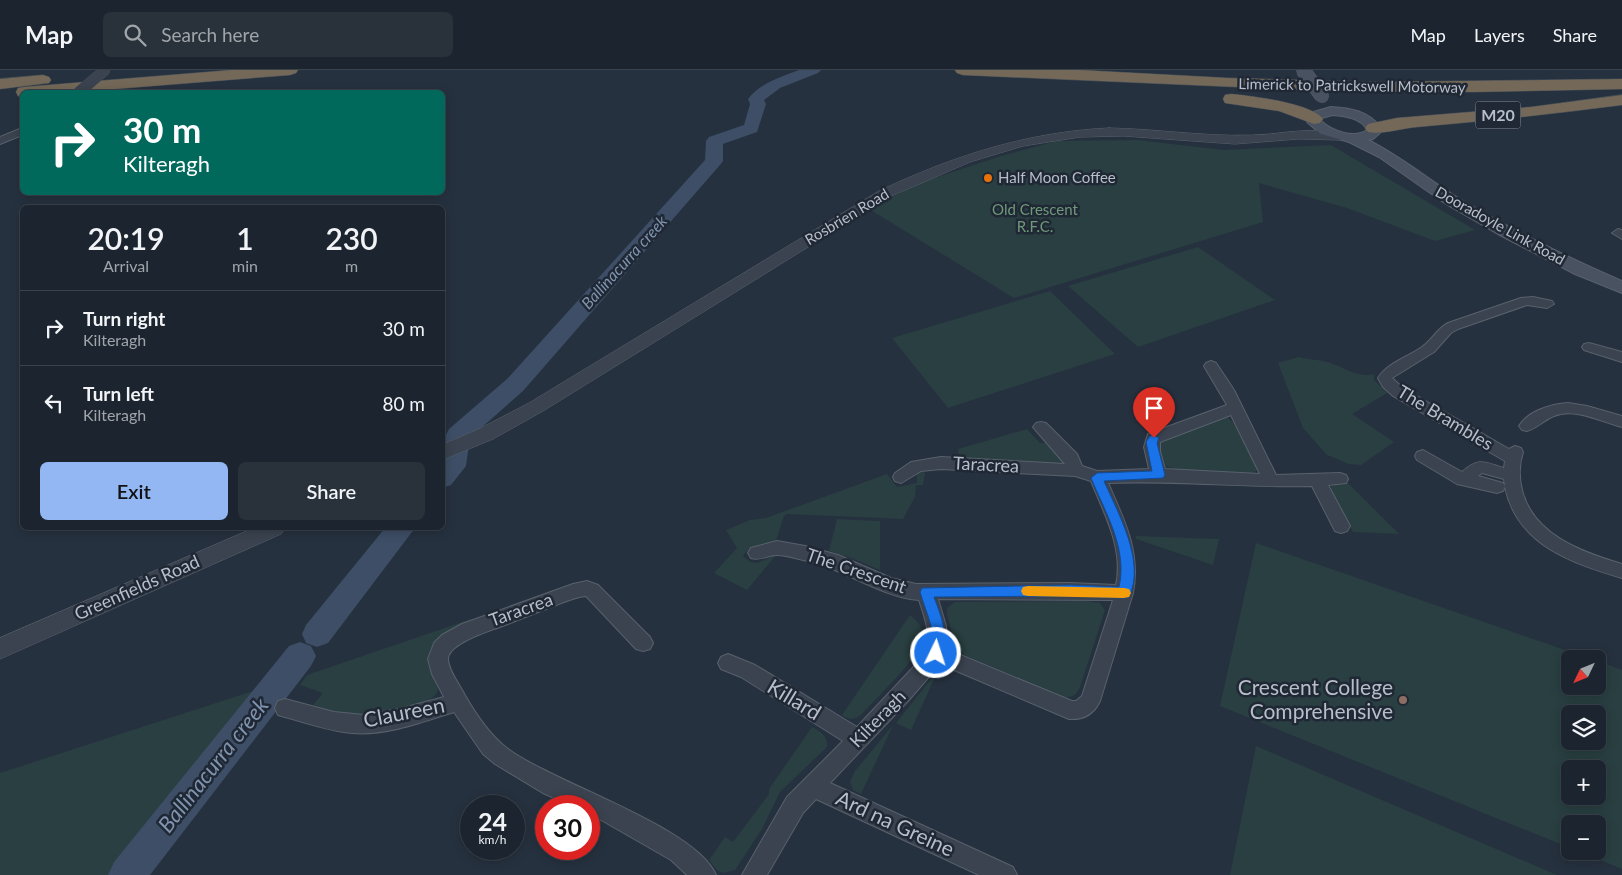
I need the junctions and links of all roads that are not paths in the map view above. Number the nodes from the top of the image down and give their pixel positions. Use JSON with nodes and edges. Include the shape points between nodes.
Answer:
{"nodes":[{"id":1,"x":105,"y":70,"type":"edge"},
{"id":2,"x":169,"y":70,"type":"edge"},
{"id":3,"x":290,"y":70,"type":"edge"},
{"id":4,"x":959,"y":70,"type":"edge"},
{"id":5,"x":963,"y":70,"type":"edge"},
{"id":6,"x":1145,"y":70,"type":"edge"},
{"id":7,"x":1303,"y":70,"type":"edge"},
{"id":8,"x":1622,"y":73,"type":"edge"},
{"id":9,"x":0,"y":84,"type":"edge"},
{"id":10,"x":1622,"y":84,"type":"edge"},
{"id":11,"x":58,"y":90,"type":"edge"},
{"id":12,"x":81,"y":90,"type":"edge"},
{"id":13,"x":20,"y":93,"type":"edge"},
{"id":14,"x":0,"y":95,"type":"edge"},
{"id":15,"x":1322,"y":96,"type":"junction"},
{"id":16,"x":1622,"y":100,"type":"edge"},
{"id":17,"x":1348,"y":113,"type":"junction"},
{"id":18,"x":1316,"y":120,"type":"junction"},
{"id":19,"x":1374,"y":130,"type":"junction"},
{"id":20,"x":20,"y":132,"type":"edge"},
{"id":21,"x":1297,"y":136,"type":"junction"},
{"id":22,"x":1345,"y":137,"type":"junction"},
{"id":23,"x":0,"y":141,"type":"edge"},
{"id":24,"x":1384,"y":154,"type":"junction"},
{"id":25,"x":1622,"y":288,"type":"edge"},
{"id":26,"x":1547,"y":304,"type":"dead end"},
{"id":27,"x":1589,"y":347,"type":"dead end"},
{"id":28,"x":1622,"y":356,"type":"edge"},
{"id":29,"x":1211,"y":366,"type":"dead end"},
{"id":30,"x":1234,"y":408,"type":"junction"},
{"id":31,"x":1622,"y":422,"type":"edge"},
{"id":32,"x":1041,"y":426,"type":"dead end"},
{"id":33,"x":1527,"y":426,"type":"dead end"},
{"id":34,"x":445,"y":452,"type":"edge"},
{"id":35,"x":1423,"y":456,"type":"dead end"},
{"id":36,"x":1075,"y":470,"type":"junction"},
{"id":37,"x":1159,"y":475,"type":"junction"},
{"id":38,"x":1512,"y":476,"type":"junction"},
{"id":39,"x":901,"y":477,"type":"dead end"},
{"id":40,"x":1097,"y":478,"type":"junction"},
{"id":41,"x":1340,"y":479,"type":"dead end"},
{"id":42,"x":1462,"y":480,"type":"junction"},
{"id":43,"x":1270,"y":481,"type":"junction"},
{"id":44,"x":1318,"y":481,"type":"junction"},
{"id":45,"x":1497,"y":487,"type":"dead end"},
{"id":46,"x":1341,"y":526,"type":"dead end"},
{"id":47,"x":269,"y":530,"type":"edge"},
{"id":48,"x":757,"y":553,"type":"dead end"},
{"id":49,"x":1622,"y":572,"type":"edge"},
{"id":50,"x":926,"y":592,"type":"junction"},
{"id":51,"x":1124,"y":593,"type":"junction"},
{"id":52,"x":643,"y":643,"type":"dead end"},
{"id":53,"x":0,"y":649,"type":"edge"},
{"id":54,"x":936,"y":653,"type":"junction"},
{"id":55,"x":728,"y":663,"type":"dead end"},
{"id":56,"x":458,"y":702,"type":"junction"},
{"id":57,"x":285,"y":708,"type":"dead end"},
{"id":58,"x":858,"y":739,"type":"junction"},
{"id":59,"x":812,"y":786,"type":"junction"},
{"id":60,"x":704,"y":875,"type":"edge"},
{"id":61,"x":754,"y":875,"type":"edge"},
{"id":62,"x":1006,"y":875,"type":"edge"}],
"edges":[{"from":1,"to":12,"type":"street","bridge":true},
{"from":2,"to":9,"type":"highway"},
{"from":3,"to":11,"type":"highway"},
{"from":4,"to":18,"type":"highway","via":[[1252,101],[1294,110]]},
{"from":5,"to":10,"type":"highway","name":"Limerick to Patrickswell Motorway","number":"M20","via":[[1351,87]]},
{"from":6,"to":8,"type":"highway","name":"Limerick to Patrickswell Motorway","number":"M20","via":[[1408,78]]},
{"from":7,"to":15,"type":"main road","bridge":true},
{"from":13,"to":14,"type":"highway"},
{"from":15,"to":17,"type":"main road"},
{"from":15,"to":18,"type":"main road"},
{"from":16,"to":19,"type":"highway","number":"M20","via":[[1531,112],[1397,123]]},
{"from":17,"to":18,"type":"main road","via":[[1331,112]]},
{"from":17,"to":19,"type":"main road","via":[[1365,119]]},
{"from":18,"to":21,"type":"street","name":"Rosbrien Road"},
{"from":18,"to":22,"type":"main road","name":"Dooradoyle Link Road"},
{"from":19,"to":22,"type":"main road","via":[[1366,137]]},
{"from":19,"to":24,"type":"main road"},
{"from":20,"to":23,"type":"street"},
{"from":21,"to":22,"type":"street","name":"Rosbrien Road"},
{"from":21,"to":34,"type":"street","name":"Rosbrien Road","via":[[1233,140],[1140,133],[1083,133],[1019,142],[976,155],[873,200],[577,382],[503,425]]},
{"from":22,"to":24,"type":"main road","name":"Dooradoyle Link Road"},
{"from":24,"to":25,"type":"main road","name":"Dooradoyle Link Road","via":[[1452,201]]},
{"from":26,"to":38,"type":"street","name":"The Brambles","via":[[1526,301],[1453,326],[1429,349],[1385,378],[1398,392],[1514,455]]},
{"from":27,"to":28,"type":"street"},
{"from":29,"to":30,"type":"street","via":[[1227,390]]},
{"from":30,"to":37,"type":"street","via":[[1154,438],[1152,448]]},
{"from":30,"to":43,"type":"street"},
{"from":31,"to":33,"type":"street","via":[[1585,411],[1561,409],[1551,410]]},
{"from":32,"to":36,"type":"street","via":[[1071,458]]},
{"from":35,"to":42,"type":"street"},
{"from":36,"to":39,"type":"street","name":"Taracrea","via":[[941,463],[917,466]]},
{"from":36,"to":40,"type":"street","name":"Taracrea"},
{"from":37,"to":40,"type":"street","name":"Taracrea"},
{"from":37,"to":43,"type":"street","name":"Taracrea"},
{"from":38,"to":42,"type":"street","via":[[1482,467]]},
{"from":38,"to":49,"type":"street","via":[[1518,504],[1550,543],[1575,556]]},
{"from":40,"to":51,"type":"street","via":[[1124,543],[1128,576]]},
{"from":41,"to":44,"type":"street","name":"Taracrea"},
{"from":42,"to":45,"type":"street"},
{"from":43,"to":44,"type":"street","name":"Taracrea"},
{"from":44,"to":46,"type":"street"},
{"from":47,"to":53,"type":"street","name":"Greenfields Road"},
{"from":48,"to":50,"type":"street","name":"The Crescent","via":[[777,548],[805,553],[832,560],[887,584]]},
{"from":50,"to":51,"type":"street"},
{"from":50,"to":54,"type":"street","via":[[937,626]]},
{"from":51,"to":54,"type":"street","via":[[1090,701],[1078,711]]},
{"from":52,"to":56,"type":"street","name":"Taracrea","via":[[592,590],[579,589],[469,630],[449,641],[441,649],[438,659],[442,674]]},
{"from":54,"to":58,"type":"street","name":"Kilteragh","via":[[901,696]]},
{"from":55,"to":58,"type":"street","name":"Killard"},
{"from":56,"to":57,"type":"street","name":"Claureen","via":[[364,724]]},
{"from":56,"to":60,"type":"street","name":"Claureen","via":[[490,747],[502,757],[551,786],[642,830],[679,852]]},
{"from":58,"to":59,"type":"street","name":"Kilteragh"},
{"from":59,"to":61,"type":"street","name":"Kilteragh","via":[[795,805]]},
{"from":59,"to":62,"type":"street","name":"Ard na Greine"}]}
